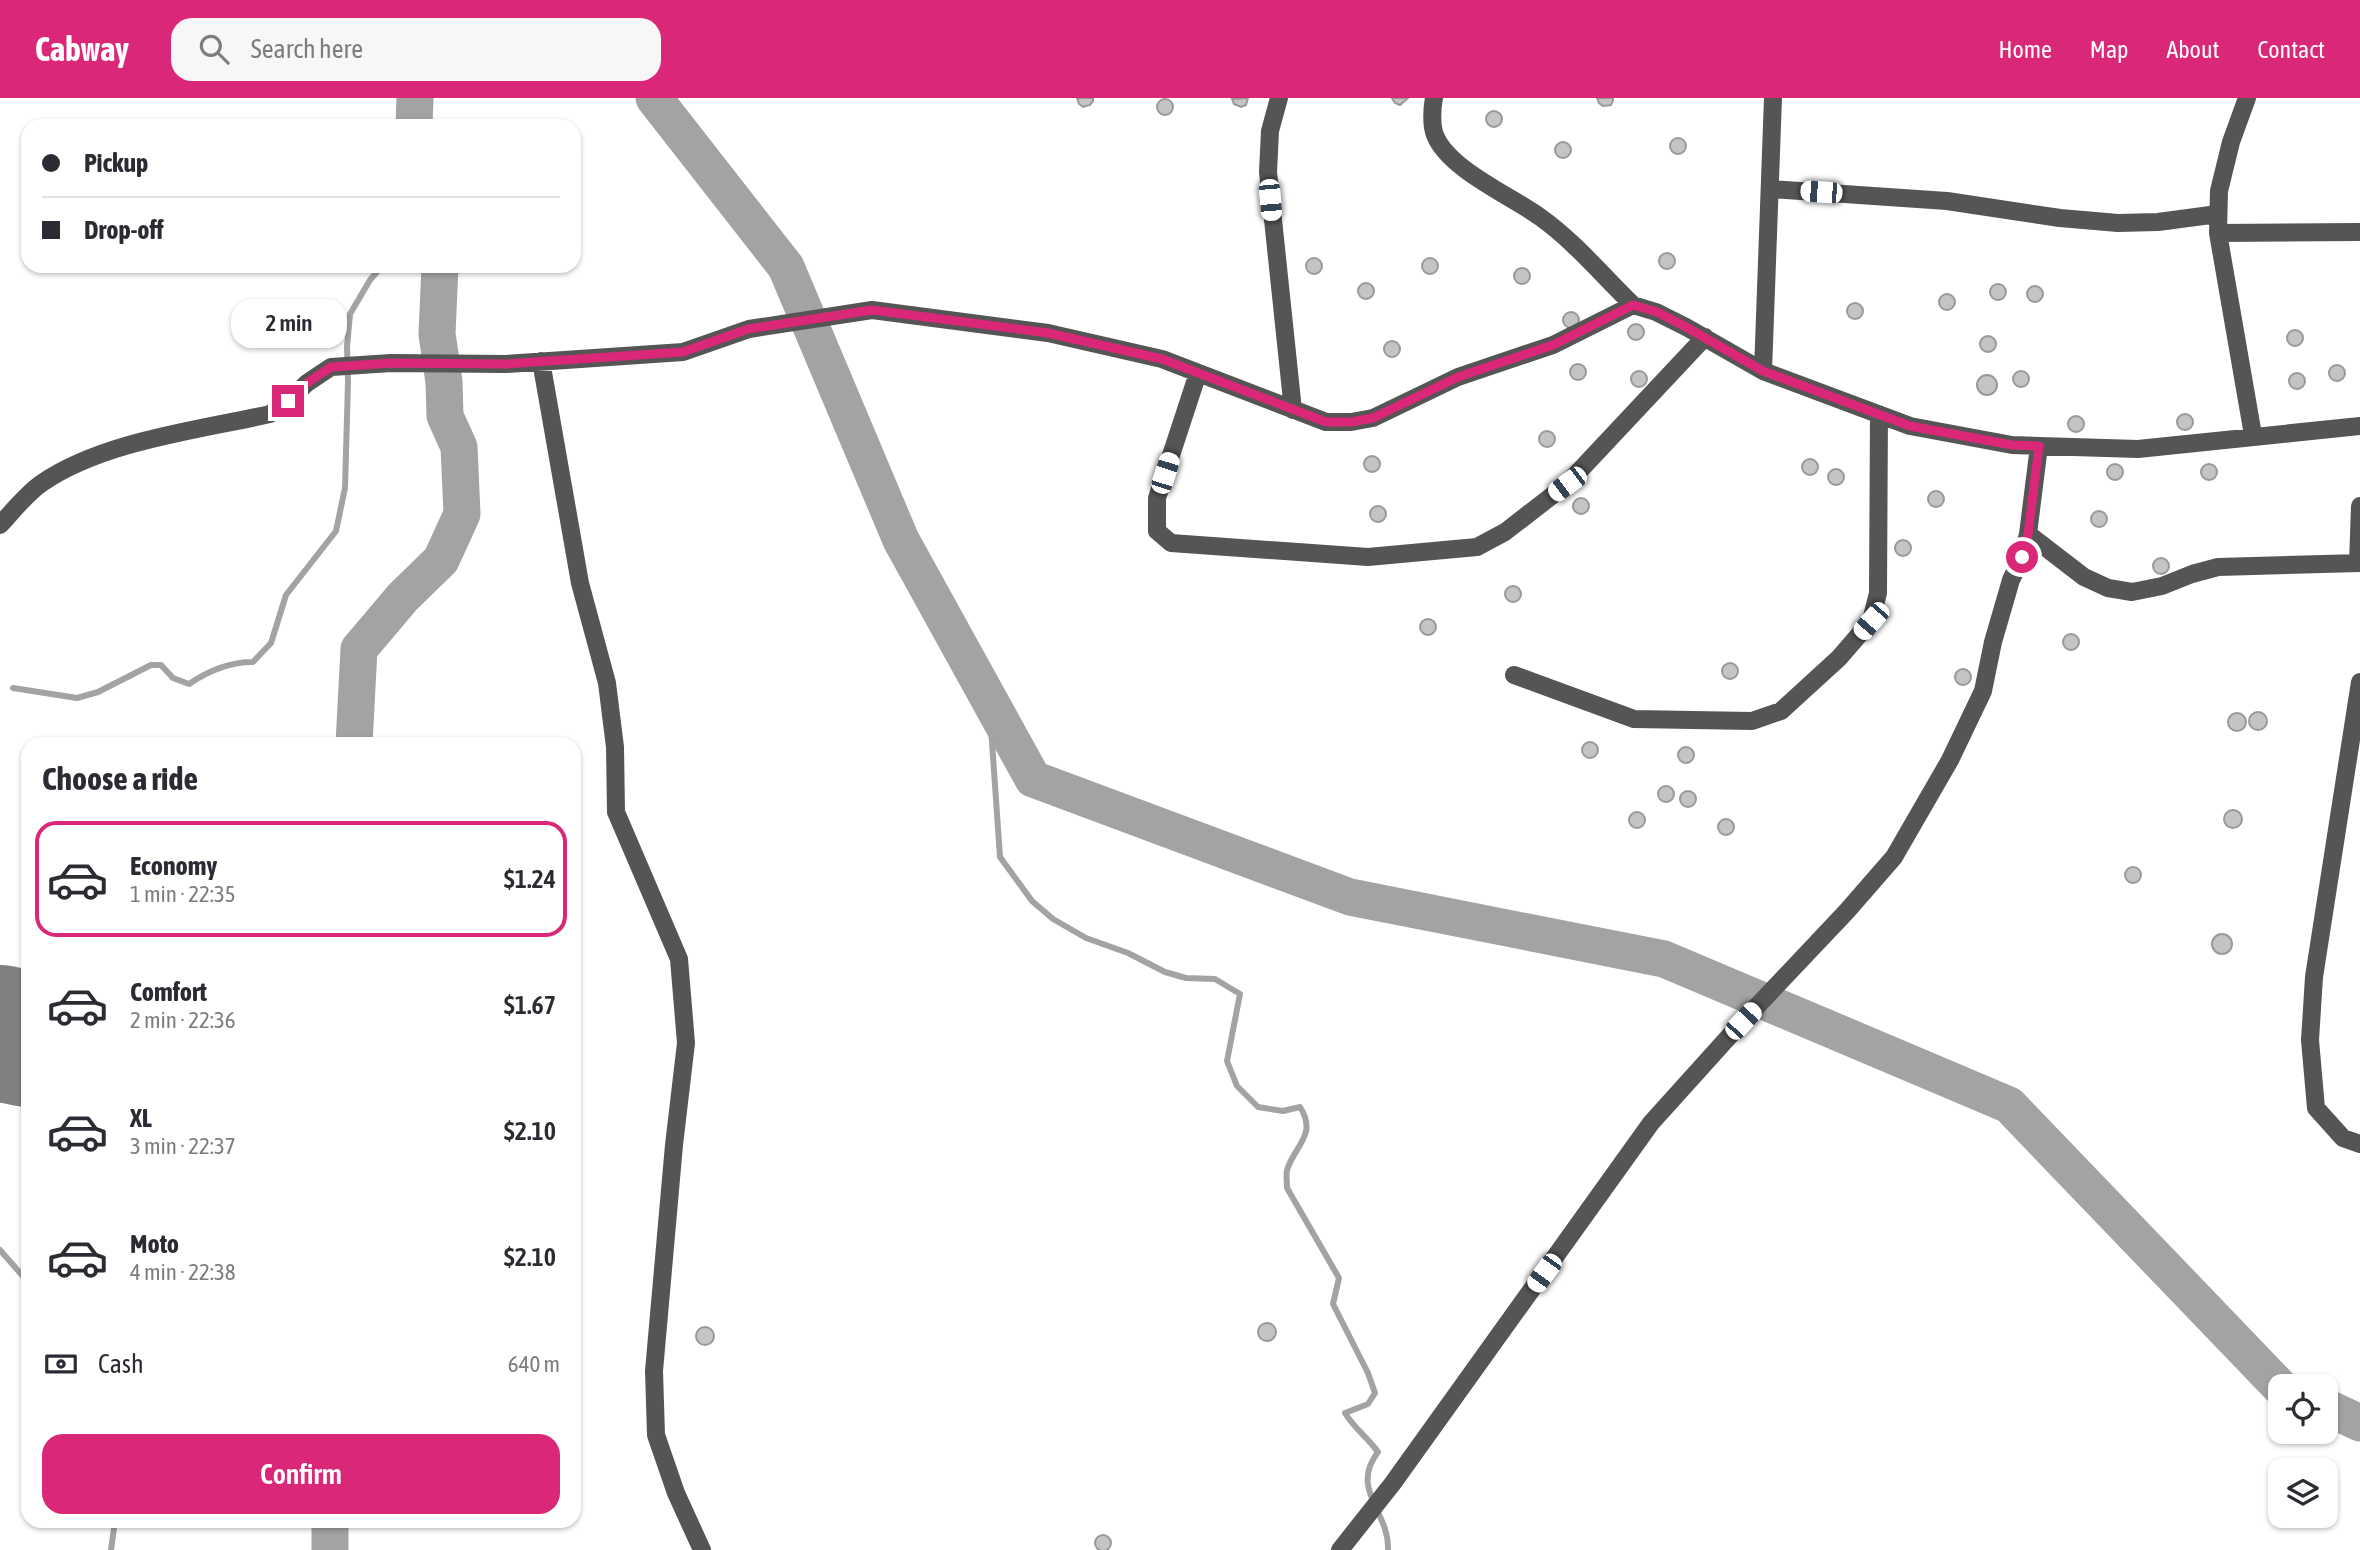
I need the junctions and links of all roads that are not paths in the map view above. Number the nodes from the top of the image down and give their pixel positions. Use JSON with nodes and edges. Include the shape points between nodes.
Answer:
{"nodes":[{"id":1,"x":1279,"y":98,"type":"edge"},
{"id":2,"x":1434,"y":98,"type":"edge"},
{"id":3,"x":1773,"y":98,"type":"edge"},
{"id":4,"x":2247,"y":98,"type":"edge"},
{"id":5,"x":1770,"y":189,"type":"junction"},
{"id":6,"x":2218,"y":214,"type":"junction"},
{"id":7,"x":2360,"y":232,"type":"edge"},
{"id":8,"x":2218,"y":233,"type":"junction"},
{"id":9,"x":1633,"y":305,"type":"junction"},
{"id":10,"x":1704,"y":337,"type":"junction"},
{"id":11,"x":541,"y":361,"type":"junction"},
{"id":12,"x":1763,"y":371,"type":"junction"},
{"id":13,"x":1198,"y":373,"type":"junction"},
{"id":14,"x":1293,"y":411,"type":"junction"},
{"id":15,"x":1879,"y":414,"type":"junction"},
{"id":16,"x":2360,"y":426,"type":"edge"},
{"id":17,"x":2253,"y":435,"type":"junction"},
{"id":18,"x":2039,"y":446,"type":"junction"},
{"id":19,"x":2360,"y":506,"type":"edge"},
{"id":20,"x":0,"y":525,"type":"edge"},
{"id":21,"x":2028,"y":534,"type":"junction"},
{"id":22,"x":2359,"y":563,"type":"edge"},
{"id":23,"x":1514,"y":676,"type":"dead end"},
{"id":24,"x":2360,"y":682,"type":"edge"},
{"id":25,"x":2354,"y":767,"type":"edge"},
{"id":26,"x":2360,"y":1144,"type":"edge"},
{"id":27,"x":702,"y":1550,"type":"edge"},
{"id":28,"x":1340,"y":1550,"type":"edge"}],
"edges":[{"from":1,"to":14,"type":"street","via":[[1270,131],[1268,172]]},
{"from":2,"to":9,"type":"street","via":[[1434,135],[1450,157],[1540,216]]},
{"from":3,"to":5,"type":"street"},
{"from":4,"to":6,"type":"street","via":[[2231,142]]},
{"from":5,"to":6,"type":"street","via":[[1947,201],[2118,223]]},
{"from":5,"to":12,"type":"street"},
{"from":6,"to":8,"type":"street"},
{"from":7,"to":8,"type":"street"},
{"from":8,"to":17,"type":"street"},
{"from":9,"to":10,"type":"street"},
{"from":9,"to":14,"type":"street","via":[[1553,345],[1458,377],[1373,418],[1326,422]]},
{"from":10,"to":12,"type":"street"},
{"from":10,"to":13,"type":"street","via":[[1567,484],[1504,532],[1477,547],[1368,557],[1171,543],[1157,531],[1157,498]]},
{"from":11,"to":13,"type":"street","via":[[683,352],[748,329],[872,310],[1048,333],[1162,359]]},
{"from":11,"to":20,"type":"street","via":[[331,367],[270,414],[119,448],[84,462],[41,483]]},
{"from":11,"to":27,"type":"street","via":[[580,583],[607,683],[615,747],[616,812],[679,960],[686,1043],[654,1384],[656,1435]]},
{"from":12,"to":15,"type":"street"},
{"from":13,"to":14,"type":"street"},
{"from":15,"to":18,"type":"street","via":[[1910,426]]},
{"from":15,"to":23,"type":"street","via":[[1878,593],[1871,621],[1839,658],[1780,711],[1752,721],[1634,719]]},
{"from":16,"to":17,"type":"street"},
{"from":17,"to":18,"type":"street","via":[[2138,449]]},
{"from":18,"to":21,"type":"street"},
{"from":19,"to":22,"type":"street"},
{"from":21,"to":22,"type":"street","via":[[2084,577],[2132,592],[2218,567]]},
{"from":21,"to":28,"type":"street","via":[[1993,642],[1983,691],[1950,760],[1894,857],[1651,1123],[1394,1483]]},
{"from":24,"to":25,"type":"street"},
{"from":25,"to":26,"type":"street","via":[[2314,977],[2309,1040],[2316,1108],[2343,1138]]}]}
